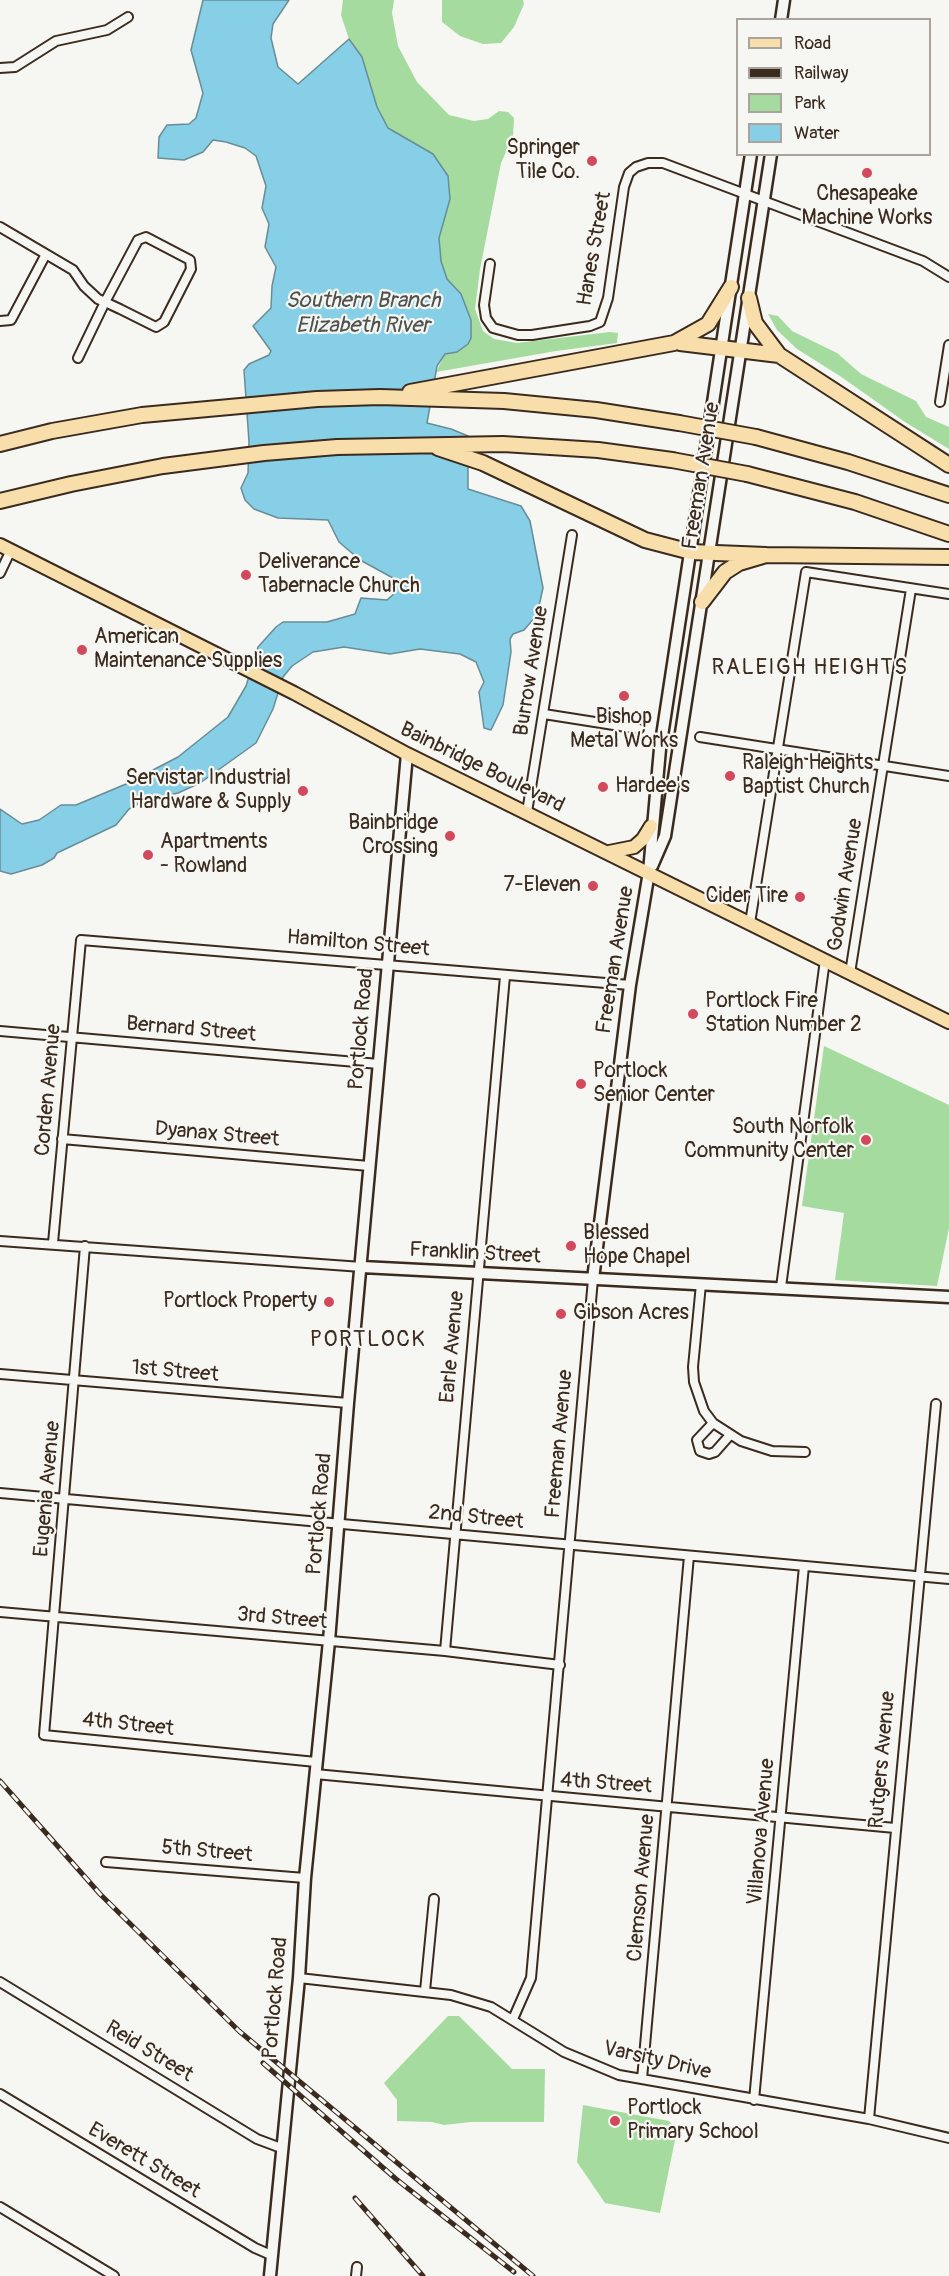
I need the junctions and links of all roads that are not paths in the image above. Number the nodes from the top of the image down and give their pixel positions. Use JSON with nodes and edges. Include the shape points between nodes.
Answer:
{"nodes":[{"id":1,"x":784,"y":0,"type":"edge"},
{"id":2,"x":128,"y":17,"type":"dead end"},
{"id":3,"x":781,"y":18,"type":"edge"},
{"id":4,"x":0,"y":68,"type":"edge"},
{"id":5,"x":751,"y":156,"type":"edge"},
{"id":6,"x":771,"y":156,"type":"edge"},
{"id":7,"x":745,"y":195,"type":"junction"},
{"id":8,"x":763,"y":202,"type":"junction"},
{"id":9,"x":0,"y":227,"type":"edge"},
{"id":10,"x":46,"y":254,"type":"junction"},
{"id":11,"x":490,"y":264,"type":"dead end"},
{"id":12,"x":949,"y":277,"type":"edge"},
{"id":13,"x":731,"y":287,"type":"junction"},
{"id":14,"x":749,"y":298,"type":"junction"},
{"id":15,"x":105,"y":302,"type":"junction"},
{"id":16,"x":0,"y":321,"type":"edge"},
{"id":17,"x":674,"y":343,"type":"junction"},
{"id":18,"x":949,"y":345,"type":"edge"},
{"id":19,"x":722,"y":346,"type":"junction"},
{"id":20,"x":741,"y":349,"type":"junction"},
{"id":21,"x":779,"y":355,"type":"junction"},
{"id":22,"x":78,"y":358,"type":"dead end"},
{"id":23,"x":380,"y":397,"type":"junction"},
{"id":24,"x":940,"y":402,"type":"dead end"},
{"id":25,"x":0,"y":444,"type":"edge"},
{"id":26,"x":421,"y":444,"type":"junction"},
{"id":27,"x":949,"y":465,"type":"edge"},
{"id":28,"x":949,"y":495,"type":"edge"},
{"id":29,"x":1,"y":500,"type":"edge"},
{"id":30,"x":949,"y":534,"type":"edge"},
{"id":31,"x":572,"y":535,"type":"dead end"},
{"id":32,"x":5,"y":548,"type":"edge"},
{"id":33,"x":691,"y":552,"type":"junction"},
{"id":34,"x":710,"y":552,"type":"junction"},
{"id":35,"x":766,"y":555,"type":"junction"},
{"id":36,"x":949,"y":557,"type":"edge"},
{"id":37,"x":0,"y":573,"type":"edge"},
{"id":38,"x":911,"y":589,"type":"junction"},
{"id":39,"x":949,"y":594,"type":"edge"},
{"id":40,"x":702,"y":602,"type":"junction"},
{"id":41,"x":544,"y":714,"type":"junction"},
{"id":42,"x":639,"y":729,"type":"dead end"},
{"id":43,"x":700,"y":737,"type":"dead end"},
{"id":44,"x":776,"y":751,"type":"junction"},
{"id":45,"x":407,"y":754,"type":"junction"},
{"id":46,"x":884,"y":767,"type":"junction"},
{"id":47,"x":949,"y":776,"type":"edge"},
{"id":48,"x":527,"y":812,"type":"junction"},
{"id":49,"x":651,"y":826,"type":"junction"},
{"id":50,"x":609,"y":852,"type":"junction"},
{"id":51,"x":649,"y":872,"type":"junction"},
{"id":52,"x":750,"y":923,"type":"junction"},
{"id":53,"x":81,"y":940,"type":"joint"},
{"id":54,"x":825,"y":960,"type":"junction"},
{"id":55,"x":388,"y":963,"type":"junction"},
{"id":56,"x":850,"y":973,"type":"junction"},
{"id":57,"x":506,"y":976,"type":"junction"},
{"id":58,"x":630,"y":985,"type":"junction"},
{"id":59,"x":949,"y":1022,"type":"edge"},
{"id":60,"x":0,"y":1031,"type":"edge"},
{"id":61,"x":72,"y":1038,"type":"junction"},
{"id":62,"x":379,"y":1064,"type":"junction"},
{"id":63,"x":62,"y":1139,"type":"junction"},
{"id":64,"x":369,"y":1166,"type":"junction"},
{"id":65,"x":0,"y":1240,"type":"edge"},
{"id":66,"x":53,"y":1243,"type":"junction"},
{"id":67,"x":85,"y":1246,"type":"junction"},
{"id":68,"x":362,"y":1267,"type":"junction"},
{"id":69,"x":478,"y":1274,"type":"junction"},
{"id":70,"x":593,"y":1279,"type":"junction"},
{"id":71,"x":701,"y":1284,"type":"junction"},
{"id":72,"x":781,"y":1287,"type":"junction"},
{"id":73,"x":949,"y":1297,"type":"edge"},
{"id":74,"x":0,"y":1374,"type":"edge"},
{"id":75,"x":76,"y":1382,"type":"junction"},
{"id":76,"x":348,"y":1403,"type":"junction"},
{"id":77,"x":936,"y":1404,"type":"dead end"},
{"id":78,"x":713,"y":1423,"type":"junction"},
{"id":79,"x":730,"y":1435,"type":"junction"},
{"id":80,"x":805,"y":1452,"type":"dead end"},
{"id":81,"x":0,"y":1493,"type":"edge"},
{"id":82,"x":64,"y":1499,"type":"junction"},
{"id":83,"x":339,"y":1523,"type":"junction"},
{"id":84,"x":455,"y":1533,"type":"junction"},
{"id":85,"x":571,"y":1545,"type":"junction"},
{"id":86,"x":689,"y":1556,"type":"junction"},
{"id":87,"x":804,"y":1566,"type":"junction"},
{"id":88,"x":919,"y":1576,"type":"junction"},
{"id":89,"x":949,"y":1579,"type":"edge"},
{"id":90,"x":0,"y":1612,"type":"edge"},
{"id":91,"x":54,"y":1617,"type":"junction"},
{"id":92,"x":329,"y":1641,"type":"junction"},
{"id":93,"x":445,"y":1650,"type":"junction"},
{"id":94,"x":560,"y":1665,"type":"junction"},
{"id":95,"x":44,"y":1735,"type":"joint"},
{"id":96,"x":316,"y":1762,"type":"junction"},
{"id":97,"x":315,"y":1774,"type":"junction"},
{"id":98,"x":547,"y":1797,"type":"junction"},
{"id":99,"x":668,"y":1806,"type":"junction"},
{"id":100,"x":782,"y":1816,"type":"junction"},
{"id":101,"x":895,"y":1828,"type":"junction"},
{"id":102,"x":106,"y":1862,"type":"dead end"},
{"id":103,"x":305,"y":1878,"type":"junction"},
{"id":104,"x":434,"y":1899,"type":"dead end"},
{"id":105,"x":299,"y":1978,"type":"junction"},
{"id":106,"x":0,"y":1982,"type":"edge"},
{"id":107,"x":425,"y":1991,"type":"junction"},
{"id":108,"x":513,"y":2019,"type":"junction"},
{"id":109,"x":642,"y":2079,"type":"junction"},
{"id":110,"x":0,"y":2094,"type":"edge"},
{"id":111,"x":754,"y":2100,"type":"junction"},
{"id":112,"x":868,"y":2120,"type":"junction"},
{"id":113,"x":949,"y":2138,"type":"edge"},
{"id":114,"x":281,"y":2148,"type":"junction"},
{"id":115,"x":0,"y":2207,"type":"edge"},
{"id":116,"x":271,"y":2255,"type":"junction"},
{"id":117,"x":357,"y":2267,"type":"dead end"},
{"id":118,"x":114,"y":2276,"type":"edge"},
{"id":119,"x":270,"y":2276,"type":"edge"},
{"id":120,"x":356,"y":2276,"type":"edge"}],
"edges":[{"from":1,"to":3,"type":"main road"},
{"from":2,"to":4,"type":"street","via":[[108,30],[56,41],[15,67]]},
{"from":5,"to":7,"type":"main road","name":"Freeman Avenue"},
{"from":6,"to":8,"type":"main road","name":"Freeman Avenue"},
{"from":7,"to":8,"type":"street","name":"Hanes Street"},
{"from":7,"to":11,"type":"street","name":"Hanes Street","via":[[678,167],[648,163],[636,167],[624,187],[603,315],[600,322],[590,326],[532,335],[494,328],[486,318],[484,304]]},
{"from":7,"to":13,"type":"main road","name":"Freeman Avenue"},
{"from":8,"to":12,"type":"street","name":"Hanes Street","via":[[923,261]]},
{"from":8,"to":14,"type":"main road","name":"Freeman Avenue"},
{"from":9,"to":10,"type":"street"},
{"from":10,"to":15,"type":"street","via":[[73,270],[84,286]]},
{"from":10,"to":16,"type":"street","via":[[11,320]]},
{"from":13,"to":17,"type":"highway","via":[[708,324]]},
{"from":13,"to":19,"type":"main road","name":"Freeman Avenue"},
{"from":14,"to":20,"type":"main road","name":"Freeman Avenue"},
{"from":14,"to":21,"type":"highway","via":[[755,323]]},
{"from":15,"to":15,"type":"street","via":[[156,327],[164,322],[191,269],[190,260],[146,237],[138,240]]},
{"from":15,"to":22,"type":"street"},
{"from":17,"to":19,"type":"highway"},
{"from":17,"to":23,"type":"highway"},
{"from":18,"to":24,"type":"street"},
{"from":19,"to":20,"type":"highway"},
{"from":19,"to":33,"type":"main road","name":"Freeman Avenue"},
{"from":20,"to":21,"type":"highway"},
{"from":20,"to":34,"type":"main road","name":"Freeman Avenue"},
{"from":21,"to":27,"type":"highway"},
{"from":23,"to":25,"type":"highway","via":[[222,406],[114,419]]},
{"from":23,"to":28,"type":"highway","bridge":true,"via":[[557,405],[756,436]]},
{"from":26,"to":29,"type":"highway","via":[[227,457],[123,473]]},
{"from":26,"to":30,"type":"highway","bridge":true,"via":[[597,450],[672,460],[747,474],[855,502]]},
{"from":26,"to":33,"type":"highway","via":[[483,463],[645,540]]},
{"from":31,"to":41,"type":"street","name":"Burrow Avenue"},
{"from":32,"to":37,"type":"street"},
{"from":32,"to":45,"type":"main road","name":"Bainbridge Boulevard"},
{"from":33,"to":34,"type":"highway"},
{"from":33,"to":49,"type":"main road","name":"Freeman Avenue"},
{"from":34,"to":35,"type":"highway"},
{"from":34,"to":40,"type":"main road","name":"Freeman Avenue"},
{"from":35,"to":36,"type":"highway"},
{"from":35,"to":40,"type":"highway","via":[[725,572]]},
{"from":38,"to":39,"type":"street"},
{"from":38,"to":44,"type":"street","via":[[806,572]]},
{"from":38,"to":46,"type":"street","name":"Godwin Avenue"},
{"from":40,"to":51,"type":"main road","name":"Freeman Avenue","via":[[665,836]]},
{"from":41,"to":42,"type":"street"},
{"from":41,"to":48,"type":"street","name":"Burrow Avenue"},
{"from":43,"to":44,"type":"street"},
{"from":44,"to":46,"type":"street"},
{"from":44,"to":52,"type":"street"},
{"from":45,"to":48,"type":"main road","name":"Bainbridge Boulevard"},
{"from":45,"to":55,"type":"main road","name":"Portlock Road"},
{"from":46,"to":47,"type":"street"},
{"from":46,"to":56,"type":"street","name":"Godwin Avenue"},
{"from":48,"to":50,"type":"main road","name":"Bainbridge Boulevard"},
{"from":49,"to":50,"type":"main road","via":[[634,847]]},
{"from":49,"to":51,"type":"main road","name":"Freeman Avenue"},
{"from":50,"to":51,"type":"main road","name":"Bainbridge Boulevard"},
{"from":51,"to":52,"type":"main road","name":"Bainbridge Boulevard"},
{"from":51,"to":58,"type":"main road","name":"Freeman Avenue"},
{"from":52,"to":54,"type":"main road","name":"Bainbridge Boulevard"},
{"from":53,"to":55,"type":"street","name":"Hamilton Street"},
{"from":53,"to":61,"type":"street","name":"Corden Avenue"},
{"from":54,"to":56,"type":"main road","name":"Bainbridge Boulevard"},
{"from":54,"to":72,"type":"street","name":"Godwin Avenue"},
{"from":55,"to":57,"type":"street","name":"Hamilton Street"},
{"from":55,"to":62,"type":"main road","name":"Portlock Road"},
{"from":56,"to":59,"type":"main road","name":"Bainbridge Boulevard"},
{"from":57,"to":58,"type":"street","name":"Hamilton Street"},
{"from":57,"to":69,"type":"street","name":"Earle Avenue"},
{"from":58,"to":70,"type":"main road","name":"Freeman Avenue"},
{"from":60,"to":61,"type":"street","name":"Bernard Street"},
{"from":61,"to":62,"type":"street","name":"Bernard Street"},
{"from":61,"to":63,"type":"street","name":"Corden Avenue"},
{"from":62,"to":64,"type":"main road","name":"Portlock Road"},
{"from":63,"to":64,"type":"street","name":"Dyanax Street"},
{"from":63,"to":66,"type":"street","name":"Corden Avenue"},
{"from":64,"to":68,"type":"main road","name":"Portlock Road"},
{"from":65,"to":66,"type":"street","name":"Franklin Street"},
{"from":66,"to":67,"type":"street","name":"Franklin Street"},
{"from":67,"to":68,"type":"street","name":"Franklin Street"},
{"from":67,"to":75,"type":"street","name":"Eugenia Avenue"},
{"from":68,"to":69,"type":"main road","name":"Franklin Street"},
{"from":68,"to":76,"type":"main road","name":"Portlock Road"},
{"from":69,"to":70,"type":"main road","name":"Franklin Street"},
{"from":69,"to":84,"type":"street","name":"Earle Avenue"},
{"from":70,"to":71,"type":"main road","name":"Franklin Street"},
{"from":70,"to":85,"type":"street","name":"Freeman Avenue"},
{"from":71,"to":72,"type":"main road","name":"Franklin Street"},
{"from":71,"to":78,"type":"street","via":[[694,1382],[704,1411]]},
{"from":72,"to":73,"type":"main road","name":"Franklin Street"},
{"from":74,"to":75,"type":"street","name":"1st Street"},
{"from":75,"to":76,"type":"street","name":"1st Street"},
{"from":75,"to":82,"type":"street","name":"Eugenia Avenue"},
{"from":76,"to":83,"type":"main road","name":"Portlock Road"},
{"from":77,"to":88,"type":"street","name":"Rutgers Avenue"},
{"from":78,"to":79,"type":"street"},
{"from":78,"to":79,"type":"street","via":[[698,1440],[700,1451],[715,1452]]},
{"from":79,"to":80,"type":"street","via":[[772,1451]]},
{"from":81,"to":82,"type":"street","name":"2nd Street"},
{"from":82,"to":83,"type":"street","name":"2nd Street"},
{"from":82,"to":91,"type":"street","name":"Eugenia Avenue"},
{"from":83,"to":84,"type":"street","name":"2nd Street"},
{"from":83,"to":92,"type":"main road","name":"Portlock Road"},
{"from":84,"to":85,"type":"street","name":"2nd Street"},
{"from":84,"to":93,"type":"street","name":"Earle Avenue"},
{"from":85,"to":86,"type":"street","name":"2nd Street"},
{"from":85,"to":94,"type":"street","name":"Freeman Avenue"},
{"from":86,"to":87,"type":"street","name":"2nd Street"},
{"from":86,"to":99,"type":"street","name":"Clemson Avenue"},
{"from":87,"to":88,"type":"street","name":"2nd Street"},
{"from":87,"to":100,"type":"street","name":"Villanova Avenue"},
{"from":88,"to":89,"type":"street","name":"2nd Street"},
{"from":88,"to":101,"type":"street","name":"Rutgers Avenue"},
{"from":90,"to":91,"type":"street","name":"3rd Street"},
{"from":91,"to":92,"type":"street","name":"3rd Street"},
{"from":91,"to":95,"type":"street","name":"Eugenia Avenue"},
{"from":92,"to":93,"type":"street","name":"3rd Street"},
{"from":92,"to":96,"type":"main road","name":"Portlock Road"},
{"from":93,"to":94,"type":"street","name":"3rd Street"},
{"from":94,"to":98,"type":"street","name":"Freeman Avenue"},
{"from":95,"to":96,"type":"street","name":"4th Street"},
{"from":96,"to":97,"type":"main road","name":"Portlock Road"},
{"from":97,"to":98,"type":"street","name":"4th Street"},
{"from":97,"to":103,"type":"main road","name":"Portlock Road"},
{"from":98,"to":99,"type":"street","name":"4th Street"},
{"from":98,"to":108,"type":"street","name":"Freeman Avenue","via":[[531,1977]]},
{"from":99,"to":100,"type":"street","name":"4th Street"},
{"from":99,"to":109,"type":"street","name":"Clemson Avenue"},
{"from":100,"to":101,"type":"street","name":"4th Street"},
{"from":100,"to":111,"type":"street","name":"Villanova Avenue"},
{"from":101,"to":112,"type":"street","name":"Rutgers Avenue"},
{"from":102,"to":103,"type":"street","name":"5th Street"},
{"from":103,"to":105,"type":"main road","name":"Portlock Road"},
{"from":104,"to":107,"type":"street"},
{"from":105,"to":107,"type":"street","name":"Varsity Drive"},
{"from":105,"to":114,"type":"main road","name":"Portlock Road"},
{"from":106,"to":114,"type":"street","name":"Reid Street","via":[[257,2139]]},
{"from":107,"to":108,"type":"street","name":"Varsity Drive","via":[[475,2001]]},
{"from":108,"to":109,"type":"street","name":"Varsity Drive","via":[[564,2052],[618,2075]]},
{"from":109,"to":111,"type":"street","name":"Varsity Drive"},
{"from":110,"to":116,"type":"street","name":"Everett Street"},
{"from":111,"to":112,"type":"street","name":"Varsity Drive"},
{"from":112,"to":113,"type":"street","name":"Varsity Drive"},
{"from":114,"to":116,"type":"main road","name":"Portlock Road"},
{"from":115,"to":118,"type":"street"},
{"from":116,"to":119,"type":"main road","name":"Portlock Road"},
{"from":117,"to":120,"type":"street"}]}
